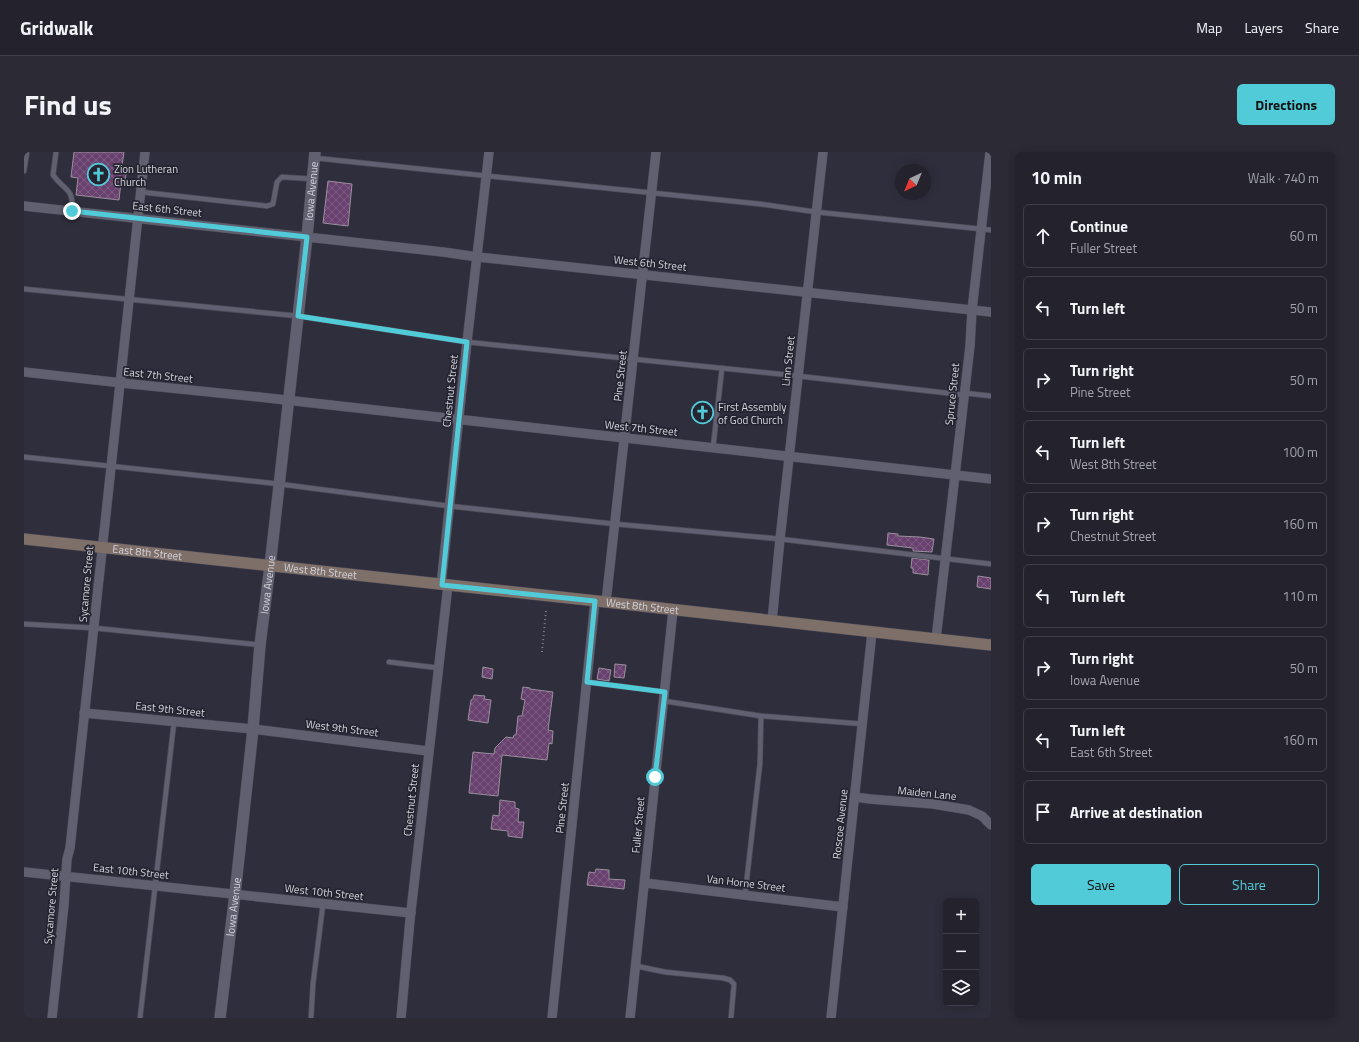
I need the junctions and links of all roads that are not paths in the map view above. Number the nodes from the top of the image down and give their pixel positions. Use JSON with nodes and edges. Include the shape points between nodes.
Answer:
{"nodes":[{"id":1,"x":27,"y":152,"type":"edge"},
{"id":2,"x":56,"y":152,"type":"edge"},
{"id":3,"x":145,"y":152,"type":"edge"},
{"id":4,"x":489,"y":152,"type":"edge"},
{"id":5,"x":656,"y":152,"type":"edge"},
{"id":6,"x":823,"y":152,"type":"edge"},
{"id":7,"x":990,"y":152,"type":"edge"},
{"id":8,"x":315,"y":155,"type":"edge"},
{"id":9,"x":24,"y":171,"type":"edge"},
{"id":10,"x":486,"y":176,"type":"junction"},
{"id":11,"x":313,"y":179,"type":"junction"},
{"id":12,"x":141,"y":192,"type":"junction"},
{"id":13,"x":651,"y":194,"type":"junction"},
{"id":14,"x":24,"y":206,"type":"edge"},
{"id":15,"x":72,"y":211,"type":"junction"},
{"id":16,"x":816,"y":212,"type":"junction"},
{"id":17,"x":138,"y":218,"type":"junction"},
{"id":18,"x":981,"y":229,"type":"junction"},
{"id":19,"x":991,"y":230,"type":"edge"},
{"id":20,"x":307,"y":237,"type":"junction"},
{"id":21,"x":478,"y":257,"type":"junction"},
{"id":22,"x":643,"y":274,"type":"junction"},
{"id":23,"x":24,"y":290,"type":"edge"},
{"id":24,"x":807,"y":292,"type":"junction"},
{"id":25,"x":129,"y":299,"type":"junction"},
{"id":26,"x":972,"y":310,"type":"junction"},
{"id":27,"x":991,"y":312,"type":"edge"},
{"id":28,"x":298,"y":316,"type":"junction"},
{"id":29,"x":467,"y":342,"type":"junction"},
{"id":30,"x":634,"y":358,"type":"junction"},
{"id":31,"x":722,"y":368,"type":"junction"},
{"id":32,"x":24,"y":372,"type":"edge"},
{"id":33,"x":798,"y":376,"type":"junction"},
{"id":34,"x":120,"y":383,"type":"junction"},
{"id":35,"x":964,"y":394,"type":"junction"},
{"id":36,"x":991,"y":396,"type":"edge"},
{"id":37,"x":289,"y":401,"type":"junction"},
{"id":38,"x":459,"y":420,"type":"junction"},
{"id":39,"x":625,"y":438,"type":"junction"},
{"id":40,"x":713,"y":448,"type":"junction"},
{"id":41,"x":789,"y":456,"type":"junction"},
{"id":42,"x":24,"y":457,"type":"edge"},
{"id":43,"x":112,"y":467,"type":"junction"},
{"id":44,"x":955,"y":475,"type":"junction"},
{"id":45,"x":991,"y":479,"type":"edge"},
{"id":46,"x":279,"y":484,"type":"junction"},
{"id":47,"x":449,"y":506,"type":"junction"},
{"id":48,"x":615,"y":524,"type":"junction"},
{"id":49,"x":24,"y":539,"type":"edge"},
{"id":50,"x":780,"y":540,"type":"junction"},
{"id":51,"x":101,"y":547,"type":"junction"},
{"id":52,"x":946,"y":559,"type":"junction"},
{"id":53,"x":991,"y":564,"type":"edge"},
{"id":54,"x":270,"y":566,"type":"junction"},
{"id":55,"x":445,"y":585,"type":"junction"},
{"id":56,"x":600,"y":602,"type":"junction"},
{"id":57,"x":673,"y":610,"type":"junction"},
{"id":58,"x":772,"y":621,"type":"junction"},
{"id":59,"x":24,"y":624,"type":"edge"},
{"id":60,"x":94,"y":628,"type":"junction"},
{"id":61,"x":872,"y":632,"type":"junction"},
{"id":62,"x":936,"y":639,"type":"junction"},
{"id":63,"x":260,"y":645,"type":"junction"},
{"id":64,"x":991,"y":645,"type":"edge"},
{"id":65,"x":389,"y":662,"type":"dead end"},
{"id":66,"x":439,"y":668,"type":"junction"},
{"id":67,"x":587,"y":682,"type":"junction"},
{"id":68,"x":664,"y":696,"type":"junction"},
{"id":69,"x":84,"y":713,"type":"junction"},
{"id":70,"x":761,"y":716,"type":"junction"},
{"id":71,"x":174,"y":722,"type":"junction"},
{"id":72,"x":863,"y":724,"type":"junction"},
{"id":73,"x":253,"y":729,"type":"junction"},
{"id":74,"x":428,"y":751,"type":"junction"},
{"id":75,"x":855,"y":797,"type":"junction"},
{"id":76,"x":991,"y":825,"type":"edge"},
{"id":77,"x":24,"y":872,"type":"edge"},
{"id":78,"x":66,"y":877,"type":"junction"},
{"id":79,"x":645,"y":883,"type":"junction"},
{"id":80,"x":155,"y":886,"type":"junction"},
{"id":81,"x":235,"y":894,"type":"junction"},
{"id":82,"x":745,"y":895,"type":"junction"},
{"id":83,"x":323,"y":904,"type":"junction"},
{"id":84,"x":843,"y":907,"type":"junction"},
{"id":85,"x":411,"y":913,"type":"junction"},
{"id":86,"x":636,"y":966,"type":"junction"},
{"id":87,"x":52,"y":1018,"type":"edge"},
{"id":88,"x":140,"y":1018,"type":"edge"},
{"id":89,"x":220,"y":1018,"type":"edge"},
{"id":90,"x":311,"y":1018,"type":"edge"},
{"id":91,"x":400,"y":1018,"type":"edge"},
{"id":92,"x":552,"y":1018,"type":"edge"},
{"id":93,"x":630,"y":1018,"type":"edge"},
{"id":94,"x":731,"y":1018,"type":"edge"},
{"id":95,"x":831,"y":1018,"type":"edge"}],
"edges":[{"from":1,"to":9,"type":"lane"},
{"from":2,"to":15,"type":"lane","via":[[53,175],[73,200]]},
{"from":3,"to":12,"type":"street","name":"Sycamore Street"},
{"from":4,"to":10,"type":"street","name":"Chestnut Street"},
{"from":5,"to":13,"type":"street","name":"Pine Street"},
{"from":6,"to":16,"type":"street","name":"Linn Street"},
{"from":7,"to":18,"type":"street","name":"Spruce Street"},
{"from":8,"to":10,"type":"lane"},
{"from":8,"to":11,"type":"street","name":"Iowa Avenue"},
{"from":10,"to":13,"type":"lane"},
{"from":10,"to":21,"type":"street","name":"Chestnut Street"},
{"from":11,"to":12,"type":"lane","via":[[282,178],[276,182],[273,204],[267,206]]},
{"from":11,"to":20,"type":"street","name":"Iowa Avenue"},
{"from":12,"to":17,"type":"street","name":"Sycamore Street"},
{"from":13,"to":16,"type":"lane"},
{"from":13,"to":22,"type":"street","name":"Pine Street"},
{"from":14,"to":15,"type":"street","name":"East 6th Street"},
{"from":15,"to":17,"type":"street","name":"East 6th Street"},
{"from":16,"to":18,"type":"lane"},
{"from":16,"to":24,"type":"street","name":"Linn Street"},
{"from":17,"to":20,"type":"street","name":"East 6th Street"},
{"from":17,"to":25,"type":"street","name":"Sycamore Street"},
{"from":18,"to":19,"type":"lane"},
{"from":18,"to":26,"type":"street","name":"Spruce Street"},
{"from":20,"to":21,"type":"street","name":"West 6th Street"},
{"from":20,"to":28,"type":"street","name":"Iowa Avenue"},
{"from":21,"to":22,"type":"street","name":"West 6th Street"},
{"from":21,"to":29,"type":"street","name":"Chestnut Street"},
{"from":22,"to":24,"type":"street","name":"West 6th Street"},
{"from":22,"to":30,"type":"street","name":"Pine Street"},
{"from":23,"to":25,"type":"lane"},
{"from":24,"to":26,"type":"street","name":"West 6th Street"},
{"from":24,"to":33,"type":"street","name":"Linn Street"},
{"from":25,"to":28,"type":"lane"},
{"from":25,"to":34,"type":"street","name":"Sycamore Street"},
{"from":26,"to":27,"type":"street","name":"West 6th Street"},
{"from":26,"to":35,"type":"street","name":"Spruce Street"},
{"from":28,"to":29,"type":"lane"},
{"from":28,"to":37,"type":"street","name":"Iowa Avenue"},
{"from":29,"to":30,"type":"lane"},
{"from":29,"to":38,"type":"street","name":"Chestnut Street"},
{"from":30,"to":31,"type":"lane"},
{"from":30,"to":39,"type":"street","name":"Pine Street"},
{"from":31,"to":33,"type":"lane"},
{"from":31,"to":40,"type":"lane"},
{"from":32,"to":34,"type":"street","name":"East 7th Street"},
{"from":33,"to":35,"type":"lane"},
{"from":33,"to":41,"type":"street","name":"Linn Street"},
{"from":34,"to":37,"type":"street","name":"East 7th Street"},
{"from":34,"to":43,"type":"street","name":"Sycamore Street"},
{"from":35,"to":36,"type":"lane"},
{"from":35,"to":44,"type":"street","name":"Spruce Street"},
{"from":37,"to":38,"type":"street","name":"West 7th Street"},
{"from":37,"to":46,"type":"street","name":"Iowa Avenue"},
{"from":38,"to":39,"type":"street","name":"West 7th Street"},
{"from":38,"to":47,"type":"street","name":"Chestnut Street"},
{"from":39,"to":40,"type":"street","name":"West 7th Street"},
{"from":39,"to":48,"type":"street","name":"Pine Street"},
{"from":40,"to":41,"type":"street","name":"West 7th Street"},
{"from":41,"to":44,"type":"street","name":"West 7th Street"},
{"from":41,"to":50,"type":"street","name":"Linn Street"},
{"from":42,"to":43,"type":"lane"},
{"from":43,"to":46,"type":"lane"},
{"from":43,"to":51,"type":"street","name":"Sycamore Street"},
{"from":44,"to":45,"type":"street","name":"West 7th Street"},
{"from":44,"to":52,"type":"street","name":"Spruce Street"},
{"from":46,"to":47,"type":"lane"},
{"from":46,"to":54,"type":"street","name":"Iowa Avenue"},
{"from":47,"to":48,"type":"lane"},
{"from":47,"to":55,"type":"street","name":"Chestnut Street"},
{"from":48,"to":50,"type":"lane"},
{"from":48,"to":56,"type":"street","name":"Pine Street"},
{"from":49,"to":51,"type":"main road","name":"East 8th Street"},
{"from":50,"to":52,"type":"lane"},
{"from":50,"to":58,"type":"street","name":"Linn Street"},
{"from":51,"to":54,"type":"main road","name":"East 8th Street"},
{"from":51,"to":60,"type":"street","name":"Sycamore Street"},
{"from":52,"to":53,"type":"lane"},
{"from":52,"to":62,"type":"street","name":"Spruce Street"},
{"from":54,"to":55,"type":"main road","name":"West 8th Street"},
{"from":54,"to":63,"type":"street","name":"Iowa Avenue"},
{"from":55,"to":56,"type":"main road","name":"West 8th Street"},
{"from":55,"to":66,"type":"street","name":"Chestnut Street"},
{"from":56,"to":57,"type":"main road","name":"West 8th Street"},
{"from":56,"to":67,"type":"street","name":"Pine Street"},
{"from":57,"to":58,"type":"main road","name":"West 8th Street"},
{"from":57,"to":68,"type":"street","name":"Fuller Street"},
{"from":58,"to":61,"type":"main road","name":"West 8th Street"},
{"from":59,"to":60,"type":"lane"},
{"from":60,"to":63,"type":"lane"},
{"from":60,"to":69,"type":"street","name":"Sycamore Street"},
{"from":61,"to":62,"type":"main road","name":"West 8th Street"},
{"from":61,"to":72,"type":"street","name":"Roscoe Avenue"},
{"from":62,"to":64,"type":"main road","name":"West 8th Street"},
{"from":63,"to":73,"type":"street","name":"Iowa Avenue"},
{"from":65,"to":66,"type":"lane"},
{"from":66,"to":74,"type":"street","name":"Chestnut Street"},
{"from":67,"to":68,"type":"lane"},
{"from":67,"to":92,"type":"street","name":"Pine Street"},
{"from":68,"to":70,"type":"lane"},
{"from":68,"to":79,"type":"street","name":"Fuller Street"},
{"from":69,"to":71,"type":"street","name":"East 9th Street"},
{"from":69,"to":78,"type":"street","name":"Sycamore Street"},
{"from":70,"to":72,"type":"lane"},
{"from":70,"to":82,"type":"lane","via":[[760,763]]},
{"from":71,"to":73,"type":"street","name":"East 9th Street"},
{"from":71,"to":80,"type":"lane"},
{"from":72,"to":75,"type":"street","name":"Roscoe Avenue"},
{"from":73,"to":74,"type":"street","name":"West 9th Street"},
{"from":73,"to":81,"type":"street","name":"Iowa Avenue"},
{"from":74,"to":85,"type":"street","name":"Chestnut Street"},
{"from":75,"to":76,"type":"street","name":"Maiden Lane","via":[[969,810],[982,816]]},
{"from":75,"to":84,"type":"street","name":"Roscoe Avenue"},
{"from":77,"to":78,"type":"street","name":"East 10th Street"},
{"from":78,"to":80,"type":"street","name":"East 10th Street"},
{"from":78,"to":87,"type":"street","name":"Sycamore Street"},
{"from":79,"to":82,"type":"street","name":"Van Horne Street"},
{"from":79,"to":86,"type":"street","name":"Fuller Street"},
{"from":80,"to":81,"type":"street","name":"East 10th Street"},
{"from":80,"to":88,"type":"lane"},
{"from":81,"to":83,"type":"street","name":"West 10th Street"},
{"from":81,"to":89,"type":"street","name":"Iowa Avenue"},
{"from":82,"to":84,"type":"street","name":"Van Horne Street"},
{"from":83,"to":85,"type":"street","name":"West 10th Street"},
{"from":83,"to":90,"type":"lane"},
{"from":84,"to":95,"type":"street","name":"Roscoe Avenue"},
{"from":85,"to":91,"type":"street","name":"Chestnut Street"},
{"from":86,"to":93,"type":"street","name":"Fuller Street"},
{"from":86,"to":94,"type":"lane","via":[[730,980],[734,984]]}]}
